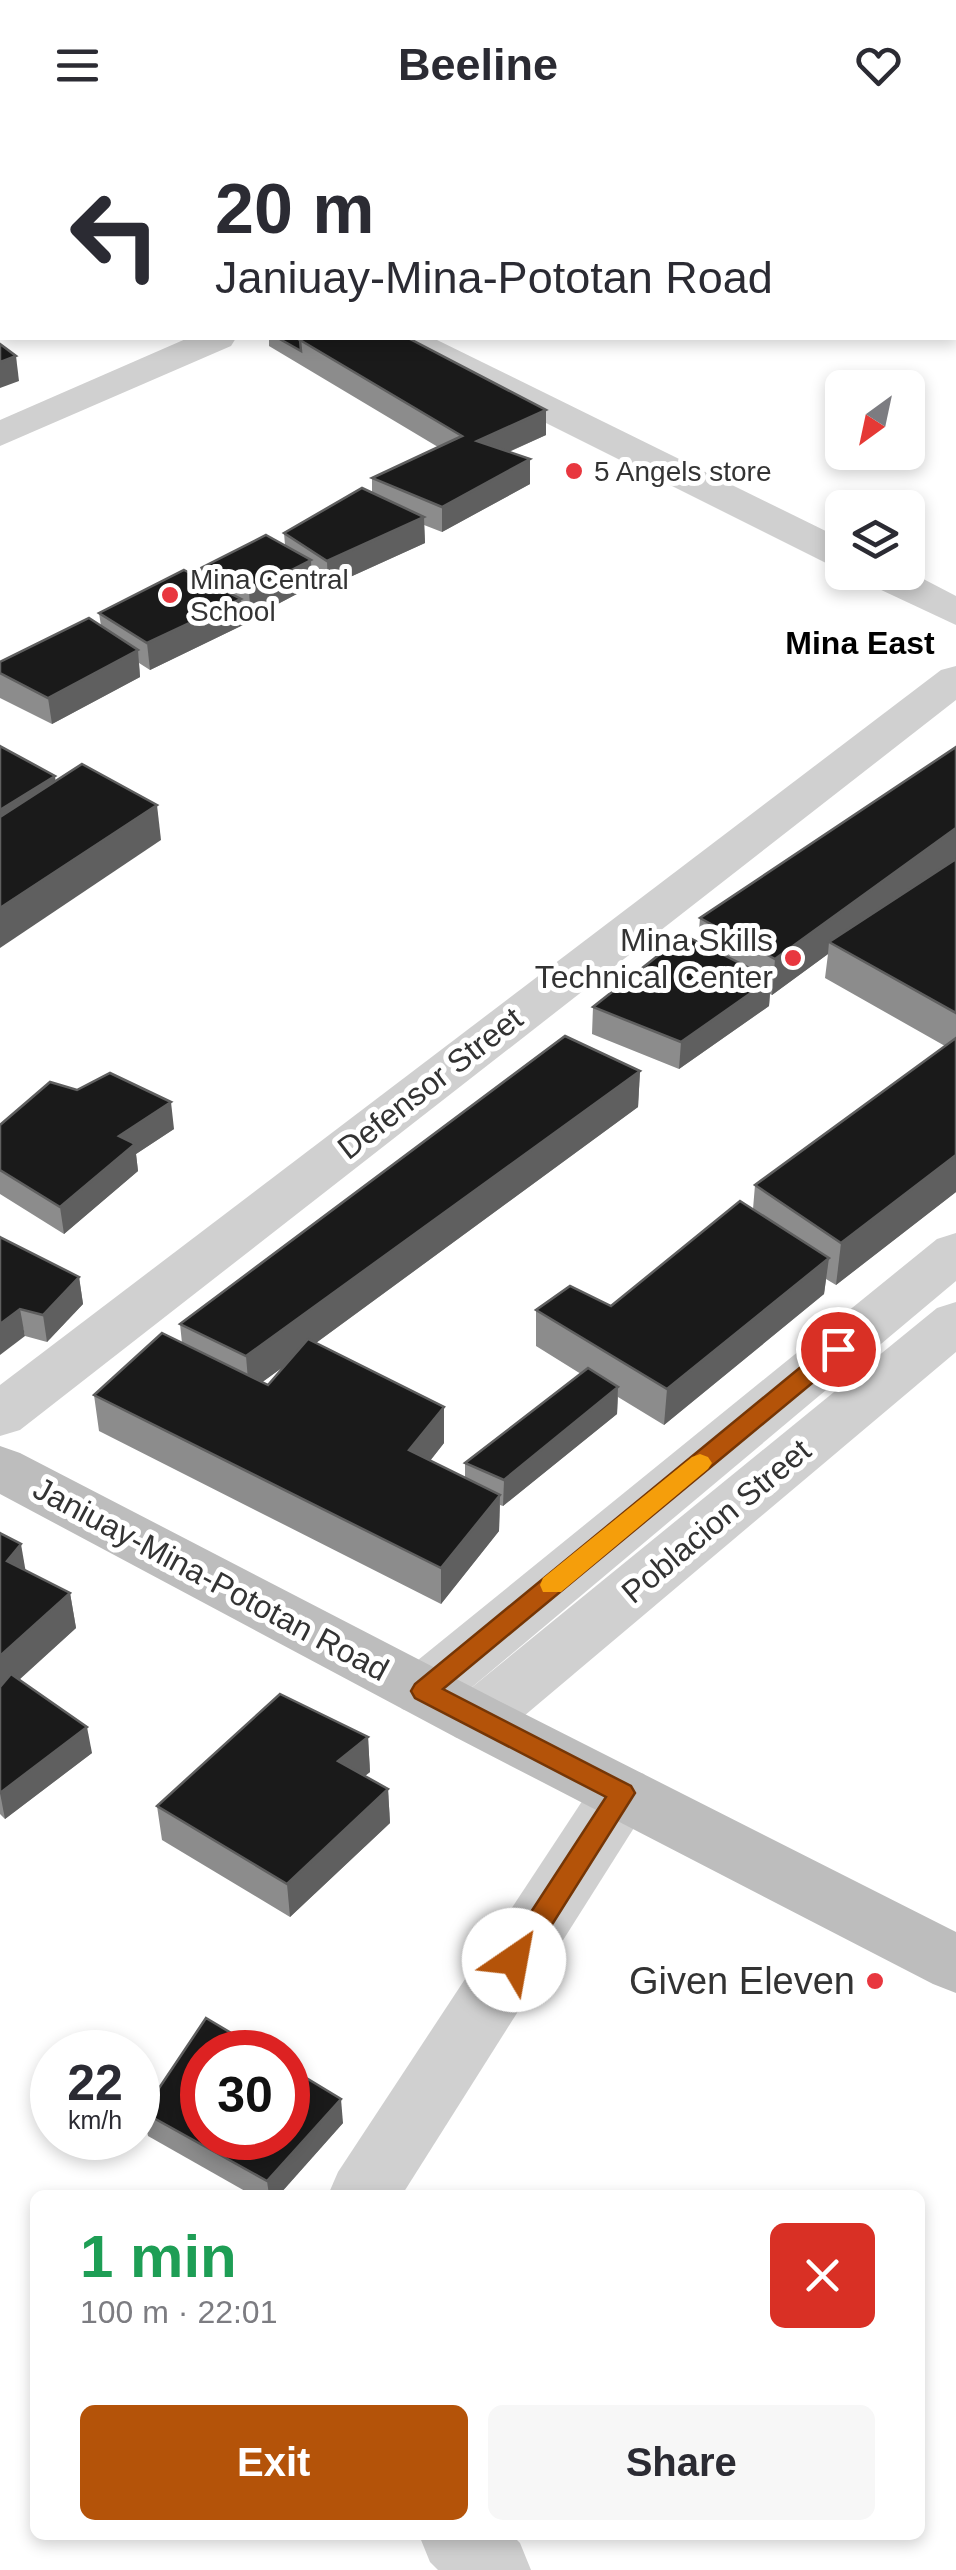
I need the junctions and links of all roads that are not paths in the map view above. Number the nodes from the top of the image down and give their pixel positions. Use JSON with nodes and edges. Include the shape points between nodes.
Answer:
{"nodes":[{"id":1,"x":213,"y":340,"type":"edge"},
{"id":2,"x":409,"y":340,"type":"edge"},
{"id":3,"x":0,"y":434,"type":"edge"},
{"id":4,"x":825,"y":547,"type":"edge"},
{"id":5,"x":913,"y":590,"type":"edge"},
{"id":6,"x":956,"y":612,"type":"edge"},
{"id":7,"x":956,"y":679,"type":"edge"},
{"id":8,"x":956,"y":1252,"type":"edge"},
{"id":9,"x":956,"y":1322,"type":"edge"},
{"id":10,"x":0,"y":1415,"type":"edge"},
{"id":11,"x":0,"y":1468,"type":"edge"},
{"id":12,"x":424,"y":1691,"type":"junction"},
{"id":13,"x":476,"y":1719,"type":"junction"},
{"id":14,"x":622,"y":1793,"type":"junction"},
{"id":15,"x":956,"y":1964,"type":"edge"},
{"id":16,"x":366,"y":2190,"type":"edge"},
{"id":17,"x":461,"y":2540,"type":"edge"},
{"id":18,"x":494,"y":2570,"type":"edge"}],
"edges":[{"from":1,"to":3,"type":"street"},
{"from":2,"to":4,"type":"street"},
{"from":5,"to":6,"type":"street"},
{"from":7,"to":10,"type":"street","name":"Defensor Street"},
{"from":8,"to":12,"type":"street","name":"Poblacion Street"},
{"from":9,"to":13,"type":"street","name":"Poblacion Street"},
{"from":11,"to":12,"type":"main road","name":"Janiuay-Mina-Pototan Road"},
{"from":12,"to":13,"type":"main road","name":"Janiuay-Mina-Pototan Road"},
{"from":13,"to":14,"type":"main road","name":"Janiuay-Mina-Pototan Road"},
{"from":14,"to":15,"type":"main road","name":"Janiuay-Mina-Pototan Road"},
{"from":14,"to":16,"type":"street"},
{"from":17,"to":18,"type":"street"}]}
